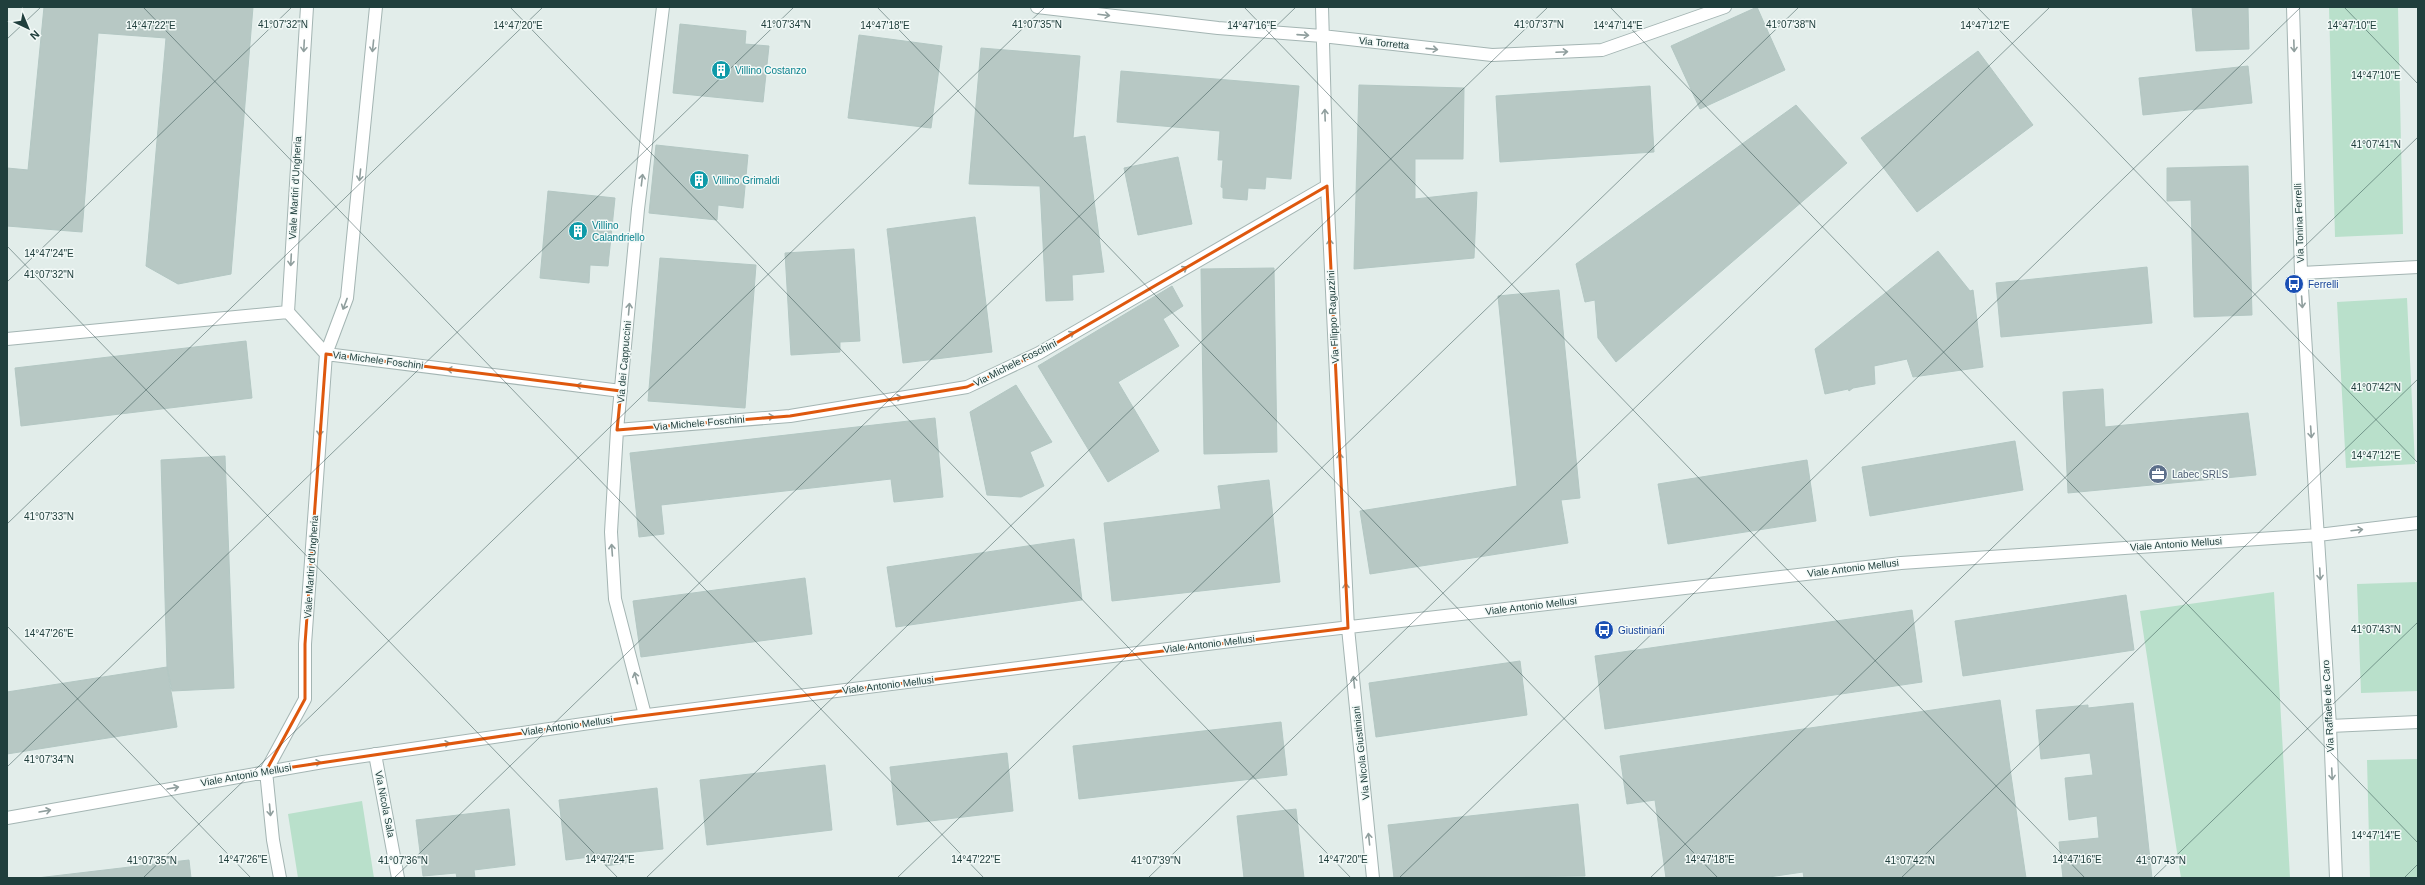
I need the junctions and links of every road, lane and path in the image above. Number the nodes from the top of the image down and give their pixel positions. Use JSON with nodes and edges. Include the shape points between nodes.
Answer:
{"nodes":[{"id":1,"x":307,"y":7,"type":"edge"},
{"id":2,"x":376,"y":7,"type":"edge"},
{"id":3,"x":663,"y":7,"type":"edge"},
{"id":4,"x":1038,"y":7,"type":"edge"},
{"id":5,"x":1322,"y":7,"type":"edge"},
{"id":6,"x":1725,"y":7,"type":"edge"},
{"id":7,"x":2293,"y":7,"type":"edge"},
{"id":8,"x":1322,"y":36,"type":"junction"},
{"id":9,"x":1327,"y":186,"type":"junction"},
{"id":10,"x":2418,"y":266,"type":"edge"},
{"id":11,"x":2301,"y":273,"type":"junction"},
{"id":12,"x":288,"y":312,"type":"junction"},
{"id":13,"x":7,"y":339,"type":"edge"},
{"id":14,"x":326,"y":354,"type":"junction"},
{"id":15,"x":621,"y":391,"type":"junction"},
{"id":16,"x":617,"y":430,"type":"junction"},
{"id":17,"x":2418,"y":523,"type":"edge"},
{"id":18,"x":2318,"y":535,"type":"junction"},
{"id":19,"x":1348,"y":628,"type":"junction"},
{"id":20,"x":645,"y":715,"type":"junction"},
{"id":21,"x":2418,"y":722,"type":"edge"},
{"id":22,"x":2330,"y":726,"type":"junction"},
{"id":23,"x":375,"y":754,"type":"junction"},
{"id":24,"x":266,"y":771,"type":"junction"},
{"id":25,"x":7,"y":818,"type":"edge"},
{"id":26,"x":280,"y":878,"type":"edge"},
{"id":27,"x":398,"y":878,"type":"edge"},
{"id":28,"x":1373,"y":878,"type":"edge"},
{"id":29,"x":2336,"y":878,"type":"edge"}],
"edges":[{"from":1,"to":12,"type":"street","name":"Viale Martiri d'Ungheria","one_way":true},
{"from":2,"to":14,"type":"street","name":"Viale Martiri d'Ungheria","one_way":true,"via":[[347,298]]},
{"from":15,"to":3,"type":"street","name":"Via dei Cappuccini","one_way":true,"via":[[638,209]]},
{"from":4,"to":8,"type":"street","name":"Via Torretta","one_way":true,"via":[[1218,28]]},
{"from":5,"to":8,"type":"street","name":"Via Filippo Raguzzini"},
{"from":8,"to":6,"type":"street","name":"Via Torretta","one_way":true,"via":[[1492,55],[1602,50]]},
{"from":7,"to":11,"type":"street","name":"Via Tonina Ferrelli","one_way":true},
{"from":9,"to":8,"type":"street","name":"Via Filippo Raguzzini","one_way":true},
{"from":16,"to":9,"type":"street","name":"Via Michele Foschini","one_way":true,"via":[[790,416],[967,387],[1039,353]]},
{"from":19,"to":9,"type":"street","name":"Via Filippo Raguzzini","one_way":true},
{"from":10,"to":11,"type":"street"},
{"from":11,"to":18,"type":"street","name":"Via Tonina Ferrelli","one_way":true},
{"from":12,"to":13,"type":"street"},
{"from":12,"to":14,"type":"street"},
{"from":15,"to":14,"type":"street","name":"Via Michele Foschini","one_way":true},
{"from":14,"to":24,"type":"street","name":"Viale Martiri d'Ungheria","one_way":true,"via":[[305,644],[305,699]]},
{"from":15,"to":16,"type":"street","name":"Via dei Cappuccini"},
{"from":20,"to":16,"type":"street","name":"Via dei Cappuccini","one_way":true,"via":[[615,600],[611,532]]},
{"from":18,"to":17,"type":"street","name":"Viale Antonio Mellusi","one_way":true},
{"from":18,"to":19,"type":"street","name":"Viale Antonio Mellusi","via":[[1901,562]]},
{"from":18,"to":22,"type":"street","name":"Via Raffaele de Caro","one_way":true},
{"from":19,"to":20,"type":"street","name":"Viale Antonio Mellusi"},
{"from":28,"to":19,"type":"street","name":"Via Nicola Giustiniani","one_way":true},
{"from":23,"to":20,"type":"street","name":"Viale Antonio Mellusi","one_way":true},
{"from":21,"to":22,"type":"street"},
{"from":22,"to":29,"type":"street","name":"Via Raffaele de Caro","one_way":true},
{"from":24,"to":23,"type":"street","name":"Viale Antonio Mellusi","one_way":true},
{"from":23,"to":27,"type":"street","name":"Via Nicola Sala"},
{"from":25,"to":24,"type":"street","name":"Viale Antonio Mellusi","one_way":true},
{"from":24,"to":26,"type":"street","one_way":true,"via":[[273,840]]}]}
